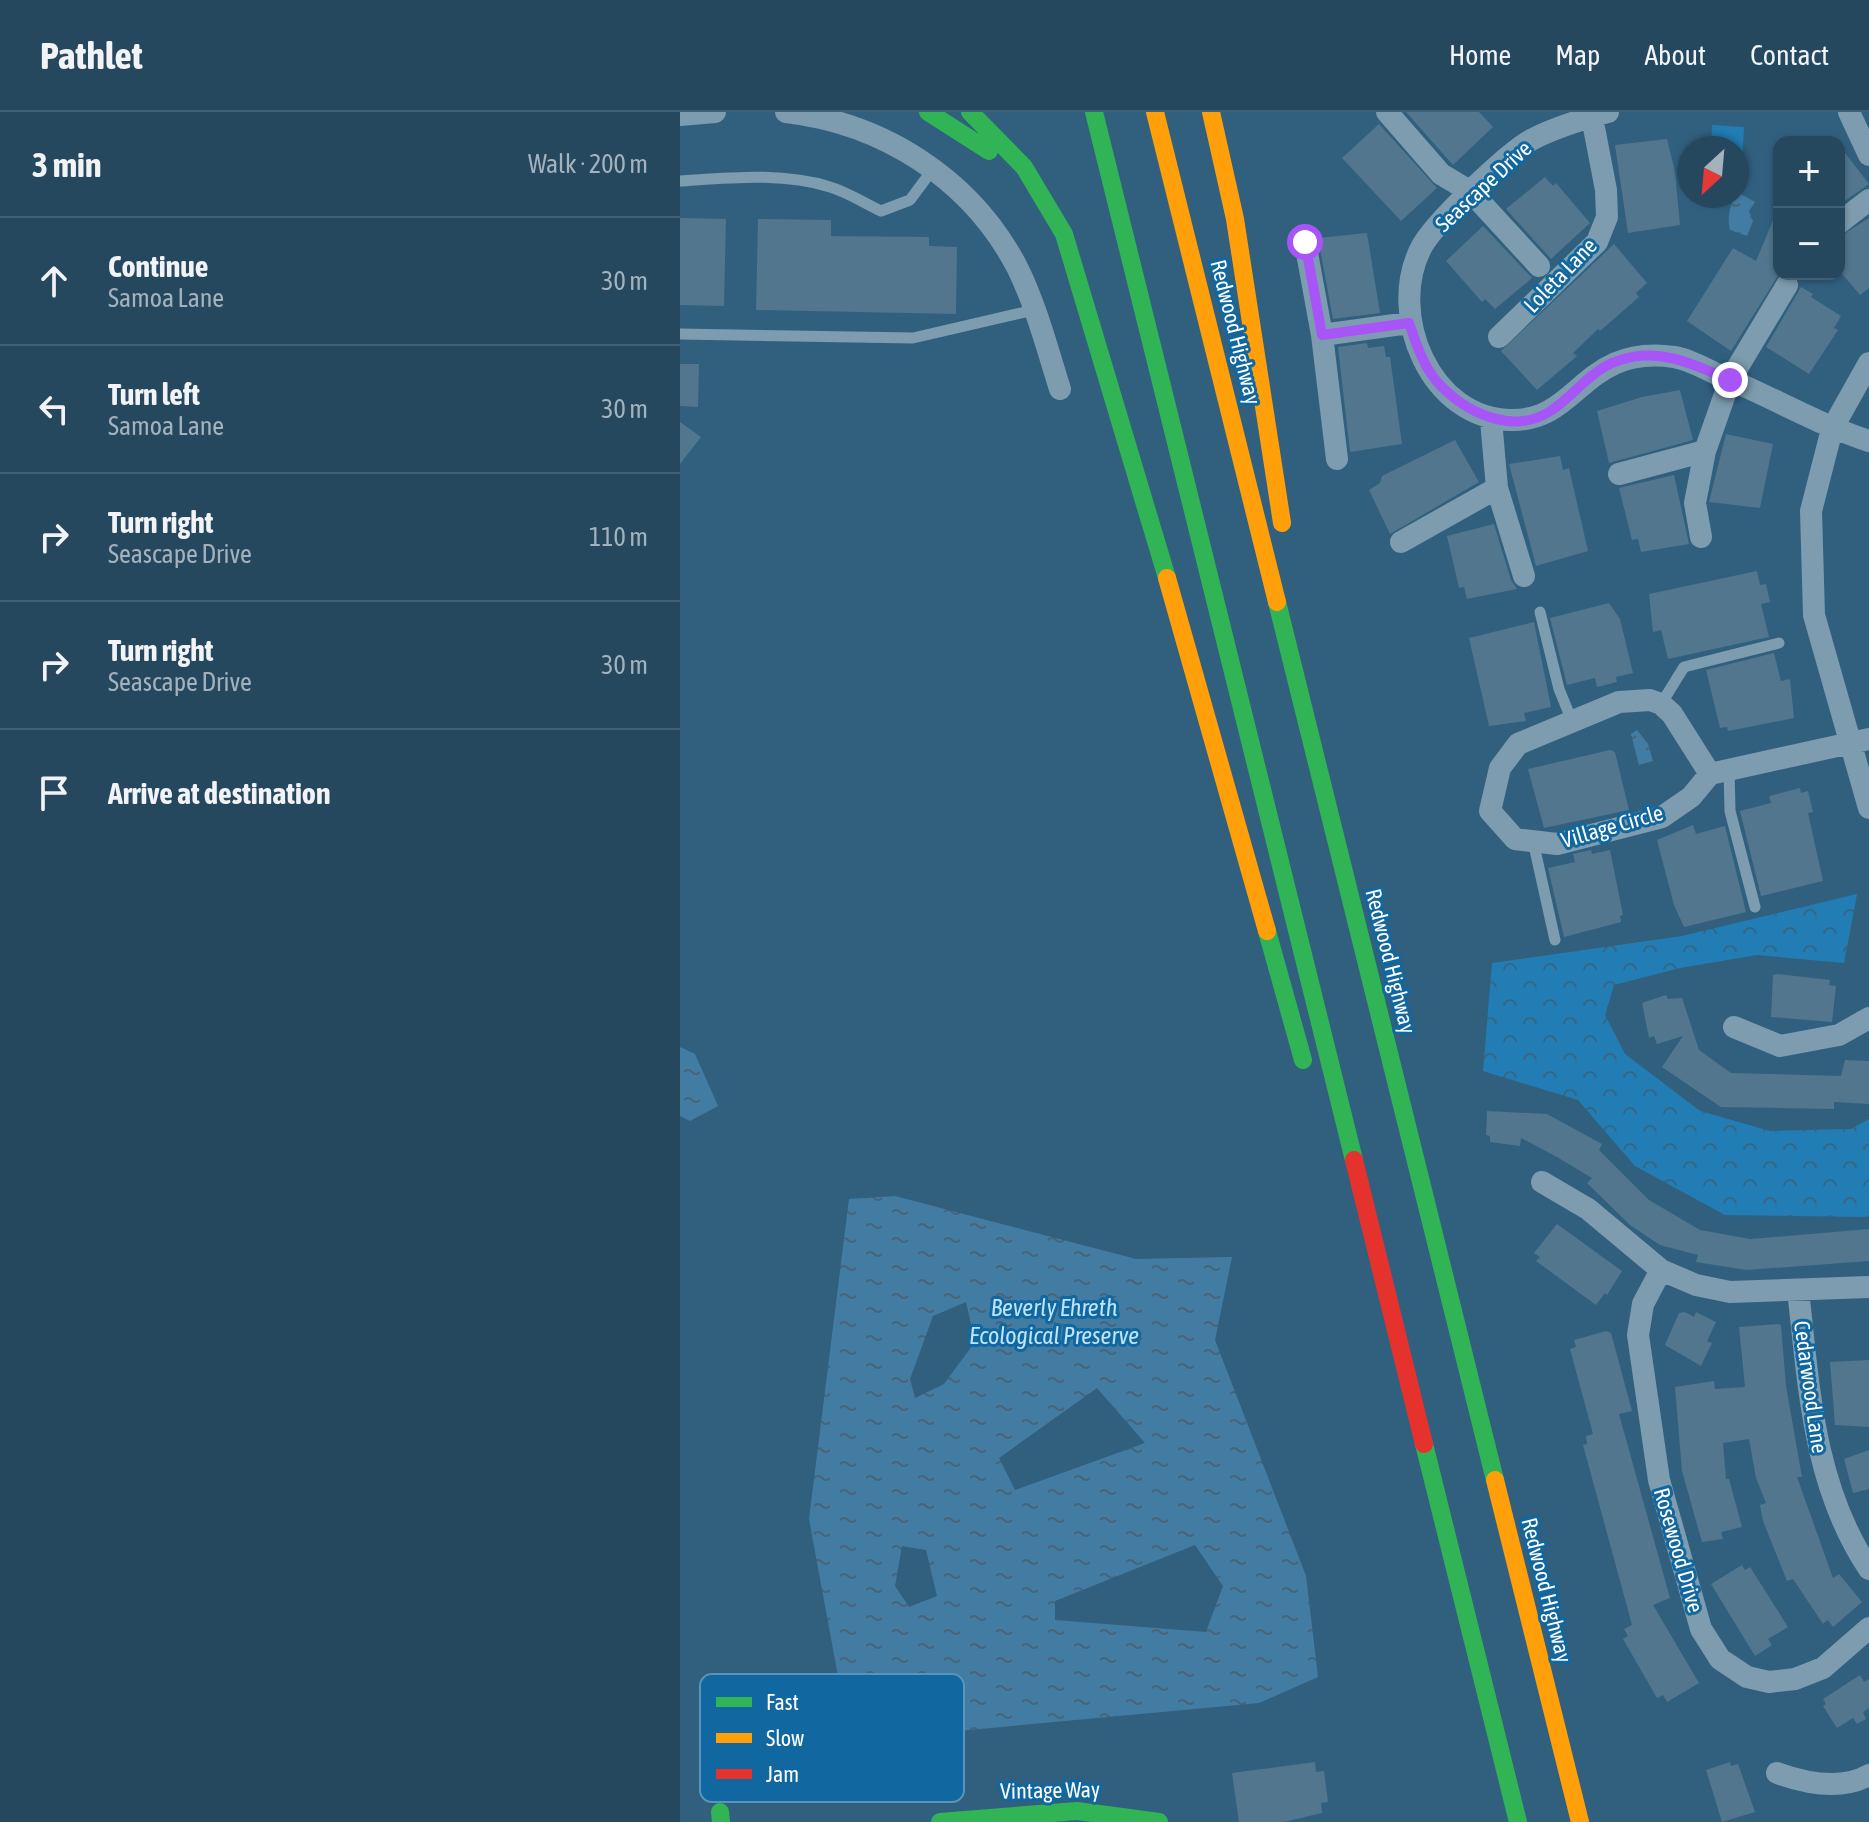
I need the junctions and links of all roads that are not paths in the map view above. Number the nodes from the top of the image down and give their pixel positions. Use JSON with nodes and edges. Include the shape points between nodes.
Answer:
{"nodes":[{"id":1,"x":715,"y":112,"type":"edge"},
{"id":2,"x":786,"y":112,"type":"edge"},
{"id":3,"x":928,"y":112,"type":"edge"},
{"id":4,"x":970,"y":112,"type":"edge"},
{"id":5,"x":1094,"y":112,"type":"edge"},
{"id":6,"x":1155,"y":112,"type":"edge"},
{"id":7,"x":1211,"y":112,"type":"edge"},
{"id":8,"x":1387,"y":112,"type":"edge"},
{"id":9,"x":1849,"y":112,"type":"edge"},
{"id":10,"x":1597,"y":113,"type":"edge"},
{"id":11,"x":680,"y":115,"type":"edge"},
{"id":12,"x":1869,"y":155,"type":"edge"},
{"id":13,"x":933,"y":169,"type":"junction"},
{"id":14,"x":680,"y":181,"type":"edge"},
{"id":15,"x":1471,"y":192,"type":"junction"},
{"id":16,"x":1869,"y":200,"type":"edge"},
{"id":17,"x":1845,"y":218,"type":"edge"},
{"id":18,"x":1305,"y":242,"type":"dead end"},
{"id":19,"x":1539,"y":266,"type":"dead end"},
{"id":20,"x":1075,"y":273,"type":"junction"},
{"id":21,"x":1787,"y":285,"type":"dead end"},
{"id":22,"x":1034,"y":310,"type":"junction"},
{"id":23,"x":1409,"y":323,"type":"junction"},
{"id":24,"x":680,"y":334,"type":"edge"},
{"id":25,"x":1322,"y":335,"type":"junction"},
{"id":26,"x":1499,"y":337,"type":"dead end"},
{"id":27,"x":1869,"y":363,"type":"edge"},
{"id":28,"x":1730,"y":380,"type":"junction"},
{"id":29,"x":1060,"y":389,"type":"dead end"},
{"id":30,"x":1491,"y":420,"type":"junction"},
{"id":31,"x":1832,"y":429,"type":"junction"},
{"id":32,"x":1869,"y":441,"type":"edge"},
{"id":33,"x":1705,"y":451,"type":"junction"},
{"id":34,"x":1337,"y":459,"type":"dead end"},
{"id":35,"x":1619,"y":474,"type":"dead end"},
{"id":36,"x":1497,"y":488,"type":"junction"},
{"id":37,"x":1701,"y":537,"type":"dead end"},
{"id":38,"x":1401,"y":542,"type":"dead end"},
{"id":39,"x":1524,"y":576,"type":"dead end"},
{"id":40,"x":1280,"y":607,"type":"junction"},
{"id":41,"x":1540,"y":612,"type":"dead end"},
{"id":42,"x":1779,"y":643,"type":"dead end"},
{"id":43,"x":1661,"y":704,"type":"junction"},
{"id":44,"x":1572,"y":721,"type":"junction"},
{"id":45,"x":1860,"y":741,"type":"edge"},
{"id":46,"x":1720,"y":772,"type":"junction"},
{"id":47,"x":1869,"y":808,"type":"edge"},
{"id":48,"x":1533,"y":841,"type":"junction"},
{"id":49,"x":1755,"y":907,"type":"dead end"},
{"id":50,"x":1555,"y":940,"type":"dead end"},
{"id":51,"x":1869,"y":1018,"type":"edge"},
{"id":52,"x":1734,"y":1027,"type":"dead end"},
{"id":53,"x":1310,"y":1081,"type":"dead end"},
{"id":54,"x":1333,"y":1156,"type":"dead end"},
{"id":55,"x":1542,"y":1182,"type":"dead end"},
{"id":56,"x":1661,"y":1270,"type":"junction"},
{"id":57,"x":1869,"y":1287,"type":"edge"},
{"id":58,"x":1798,"y":1290,"type":"junction"},
{"id":59,"x":1431,"y":1471,"type":"junction"},
{"id":60,"x":1869,"y":1569,"type":"edge"},
{"id":61,"x":1869,"y":1628,"type":"edge"},
{"id":62,"x":1777,"y":1773,"type":"dead end"},
{"id":63,"x":1869,"y":1775,"type":"edge"},
{"id":64,"x":1148,"y":1821,"type":"edge"},
{"id":65,"x":940,"y":1822,"type":"edge"},
{"id":66,"x":1518,"y":1822,"type":"edge"},
{"id":67,"x":1580,"y":1822,"type":"edge"}],
"edges":[{"from":1,"to":11,"type":"street"},
{"from":2,"to":13,"type":"street","via":[[861,128]]},
{"from":3,"to":20,"type":"main road","via":[[974,139],[1013,175]]},
{"from":4,"to":20,"type":"main road","via":[[1035,181],[1064,234]]},
{"from":5,"to":59,"type":"main road"},
{"from":6,"to":40,"type":"main road","name":"Redwood Highway"},
{"from":7,"to":40,"type":"main road","via":[[1235,219],[1282,522]]},
{"from":8,"to":15,"type":"street","via":[[1441,174]]},
{"from":9,"to":12,"type":"street"},
{"from":10,"to":15,"type":"street","name":"Seascape Drive","via":[[1531,139]]},
{"from":10,"to":26,"type":"street","name":"Loleta Lane","via":[[1607,204],[1597,242]]},
{"from":13,"to":14,"type":"lane","via":[[910,200],[881,211],[833,187],[808,182],[740,177]]},
{"from":13,"to":22,"type":"street","via":[[976,207],[999,237]]},
{"from":15,"to":19,"type":"street"},
{"from":15,"to":23,"type":"street","name":"Seascape Drive","via":[[1423,243],[1408,273]]},
{"from":16,"to":17,"type":"street"},
{"from":18,"to":25,"type":"street"},
{"from":20,"to":53,"type":"main road"},
{"from":21,"to":28,"type":"street"},
{"from":22,"to":24,"type":"lane","via":[[913,338]]},
{"from":22,"to":29,"type":"street"},
{"from":23,"to":25,"type":"street"},
{"from":23,"to":30,"type":"street","name":"Seascape Drive","via":[[1422,360],[1441,387]]},
{"from":25,"to":34,"type":"street"},
{"from":27,"to":31,"type":"street"},
{"from":28,"to":30,"type":"street","via":[[1677,357],[1632,357],[1592,374],[1537,418]]},
{"from":28,"to":31,"type":"street"},
{"from":28,"to":33,"type":"street"},
{"from":30,"to":36,"type":"street"},
{"from":31,"to":32,"type":"street"},
{"from":31,"to":45,"type":"street","via":[[1811,511],[1814,615]]},
{"from":33,"to":35,"type":"street"},
{"from":33,"to":37,"type":"street","via":[[1695,503]]},
{"from":36,"to":38,"type":"street"},
{"from":36,"to":39,"type":"street"},
{"from":40,"to":67,"type":"main road","name":"Redwood Highway"},
{"from":41,"to":44,"type":"lane"},
{"from":42,"to":43,"type":"lane","via":[[1684,667]]},
{"from":43,"to":44,"type":"street","name":"Village Circle","via":[[1619,702]]},
{"from":43,"to":46,"type":"street"},
{"from":44,"to":48,"type":"street","name":"Village Circle","via":[[1518,744],[1500,768],[1490,811],[1515,839]]},
{"from":45,"to":46,"type":"street"},
{"from":45,"to":47,"type":"street"},
{"from":46,"to":48,"type":"street","name":"Village Circle","via":[[1662,817],[1557,844]]},
{"from":46,"to":49,"type":"lane"},
{"from":48,"to":50,"type":"lane"},
{"from":51,"to":52,"type":"street","via":[[1839,1035],[1780,1046]]},
{"from":54,"to":59,"type":"main road"},
{"from":55,"to":56,"type":"street","via":[[1588,1209]]},
{"from":56,"to":58,"type":"street","via":[[1730,1292]]},
{"from":56,"to":61,"type":"street","name":"Rosewood Drive","via":[[1643,1304],[1638,1335],[1659,1480],[1701,1629],[1720,1659],[1747,1677],[1769,1682],[1823,1668]]},
{"from":57,"to":58,"type":"street"},
{"from":58,"to":60,"type":"street","name":"Cedarwood Lane","via":[[1814,1433],[1835,1508]]},
{"from":59,"to":66,"type":"main road"},
{"from":62,"to":63,"type":"street","via":[[1808,1785],[1859,1781]]},
{"from":64,"to":65,"type":"main road","name":"Vintage Way","via":[[1044,1810]]}]}
